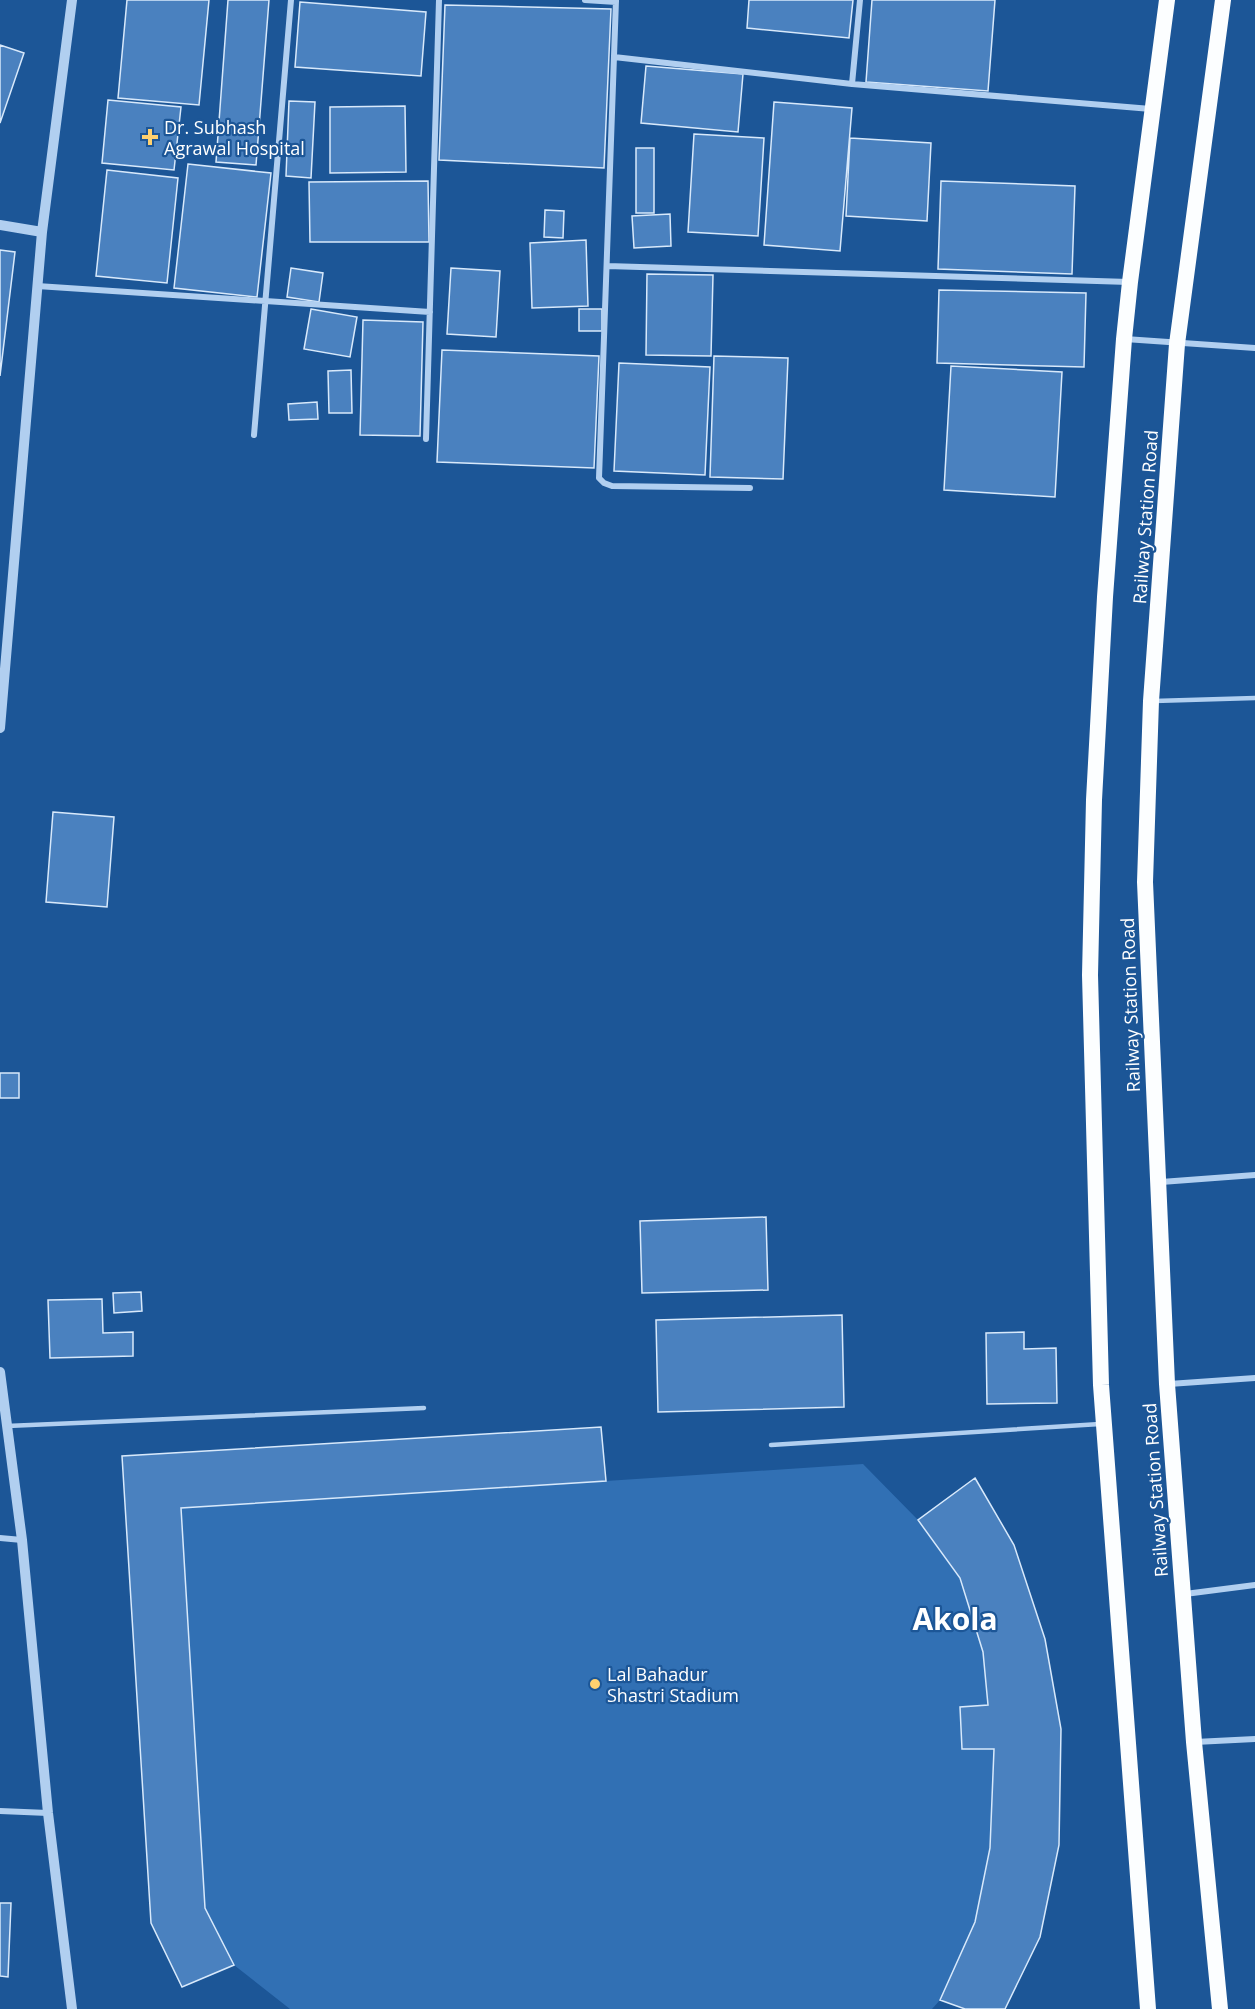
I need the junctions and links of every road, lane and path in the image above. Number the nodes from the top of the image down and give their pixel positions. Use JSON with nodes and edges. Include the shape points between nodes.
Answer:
{"nodes":[{"id":1,"x":72,"y":0,"type":"edge"},
{"id":2,"x":291,"y":0,"type":"edge"},
{"id":3,"x":439,"y":0,"type":"edge"},
{"id":4,"x":585,"y":0,"type":"edge"},
{"id":5,"x":860,"y":0,"type":"edge"},
{"id":6,"x":1167,"y":0,"type":"edge"},
{"id":7,"x":1223,"y":0,"type":"edge"},
{"id":8,"x":616,"y":1,"type":"edge"},
{"id":9,"x":614,"y":57,"type":"junction"},
{"id":10,"x":852,"y":84,"type":"junction"},
{"id":11,"x":1152,"y":109,"type":"junction"},
{"id":12,"x":0,"y":225,"type":"edge"},
{"id":13,"x":42,"y":232,"type":"junction"},
{"id":14,"x":607,"y":266,"type":"junction"},
{"id":15,"x":1130,"y":282,"type":"junction"},
{"id":16,"x":37,"y":286,"type":"junction"},
{"id":17,"x":266,"y":302,"type":"junction"},
{"id":18,"x":430,"y":312,"type":"junction"},
{"id":19,"x":1124,"y":339,"type":"junction"},
{"id":20,"x":1177,"y":344,"type":"junction"},
{"id":21,"x":1255,"y":348,"type":"edge"},
{"id":22,"x":254,"y":435,"type":"dead end"},
{"id":23,"x":426,"y":439,"type":"dead end"},
{"id":24,"x":750,"y":488,"type":"dead end"},
{"id":25,"x":1255,"y":698,"type":"edge"},
{"id":26,"x":1151,"y":701,"type":"junction"},
{"id":27,"x":0,"y":728,"type":"edge"},
{"id":28,"x":1255,"y":1175,"type":"edge"},
{"id":29,"x":1157,"y":1182,"type":"junction"},
{"id":30,"x":0,"y":1372,"type":"edge"},
{"id":31,"x":1255,"y":1378,"type":"edge"},
{"id":32,"x":1167,"y":1384,"type":"junction"},
{"id":33,"x":424,"y":1408,"type":"dead end"},
{"id":34,"x":1104,"y":1424,"type":"junction"},
{"id":35,"x":7,"y":1426,"type":"junction"},
{"id":36,"x":771,"y":1445,"type":"dead end"},
{"id":37,"x":0,"y":1538,"type":"edge"},
{"id":38,"x":22,"y":1540,"type":"junction"},
{"id":39,"x":1255,"y":1585,"type":"edge"},
{"id":40,"x":1182,"y":1594,"type":"junction"},
{"id":41,"x":1255,"y":1739,"type":"edge"},
{"id":42,"x":1194,"y":1742,"type":"junction"},
{"id":43,"x":0,"y":1810,"type":"edge"},
{"id":44,"x":48,"y":1813,"type":"junction"},
{"id":45,"x":72,"y":2009,"type":"edge"},
{"id":46,"x":1148,"y":2009,"type":"edge"},
{"id":47,"x":1220,"y":2009,"type":"edge"}],
"edges":[{"from":1,"to":13,"type":"street"},
{"from":2,"to":17,"type":"street"},
{"from":3,"to":18,"type":"street"},
{"from":4,"to":8,"type":"street"},
{"from":5,"to":10,"type":"street"},
{"from":6,"to":11,"type":"highway","name":"Railway Station Road"},
{"from":7,"to":20,"type":"highway","name":"Railway Station Road"},
{"from":8,"to":9,"type":"street"},
{"from":9,"to":10,"type":"street"},
{"from":9,"to":14,"type":"street"},
{"from":10,"to":11,"type":"street"},
{"from":11,"to":15,"type":"highway","name":"Railway Station Road"},
{"from":12,"to":13,"type":"street"},
{"from":13,"to":16,"type":"street"},
{"from":14,"to":15,"type":"street"},
{"from":14,"to":24,"type":"street","via":[[600,478],[612,486]]},
{"from":15,"to":19,"type":"highway","name":"Railway Station Road"},
{"from":16,"to":17,"type":"street"},
{"from":16,"to":27,"type":"street"},
{"from":17,"to":18,"type":"street"},
{"from":17,"to":22,"type":"street"},
{"from":18,"to":23,"type":"street"},
{"from":19,"to":20,"type":"street"},
{"from":19,"to":34,"type":"highway","name":"Railway Station Road","via":[[1105,597],[1091,897]]},
{"from":20,"to":21,"type":"street"},
{"from":20,"to":26,"type":"highway","name":"Railway Station Road"},
{"from":25,"to":26,"type":"lane"},
{"from":26,"to":29,"type":"highway","name":"Railway Station Road","via":[[1145,882]]},
{"from":28,"to":29,"type":"street"},
{"from":29,"to":32,"type":"highway","name":"Railway Station Road"},
{"from":30,"to":35,"type":"street"},
{"from":31,"to":32,"type":"street"},
{"from":32,"to":40,"type":"highway","name":"Railway Station Road"},
{"from":33,"to":35,"type":"lane"},
{"from":34,"to":36,"type":"lane"},
{"from":34,"to":46,"type":"highway","name":"Railway Station Road"},
{"from":35,"to":38,"type":"street"},
{"from":37,"to":38,"type":"street"},
{"from":38,"to":44,"type":"street"},
{"from":39,"to":40,"type":"street"},
{"from":40,"to":42,"type":"highway","name":"Railway Station Road"},
{"from":41,"to":42,"type":"street"},
{"from":42,"to":47,"type":"highway","name":"Railway Station Road"},
{"from":43,"to":44,"type":"street"},
{"from":44,"to":45,"type":"street"}]}
